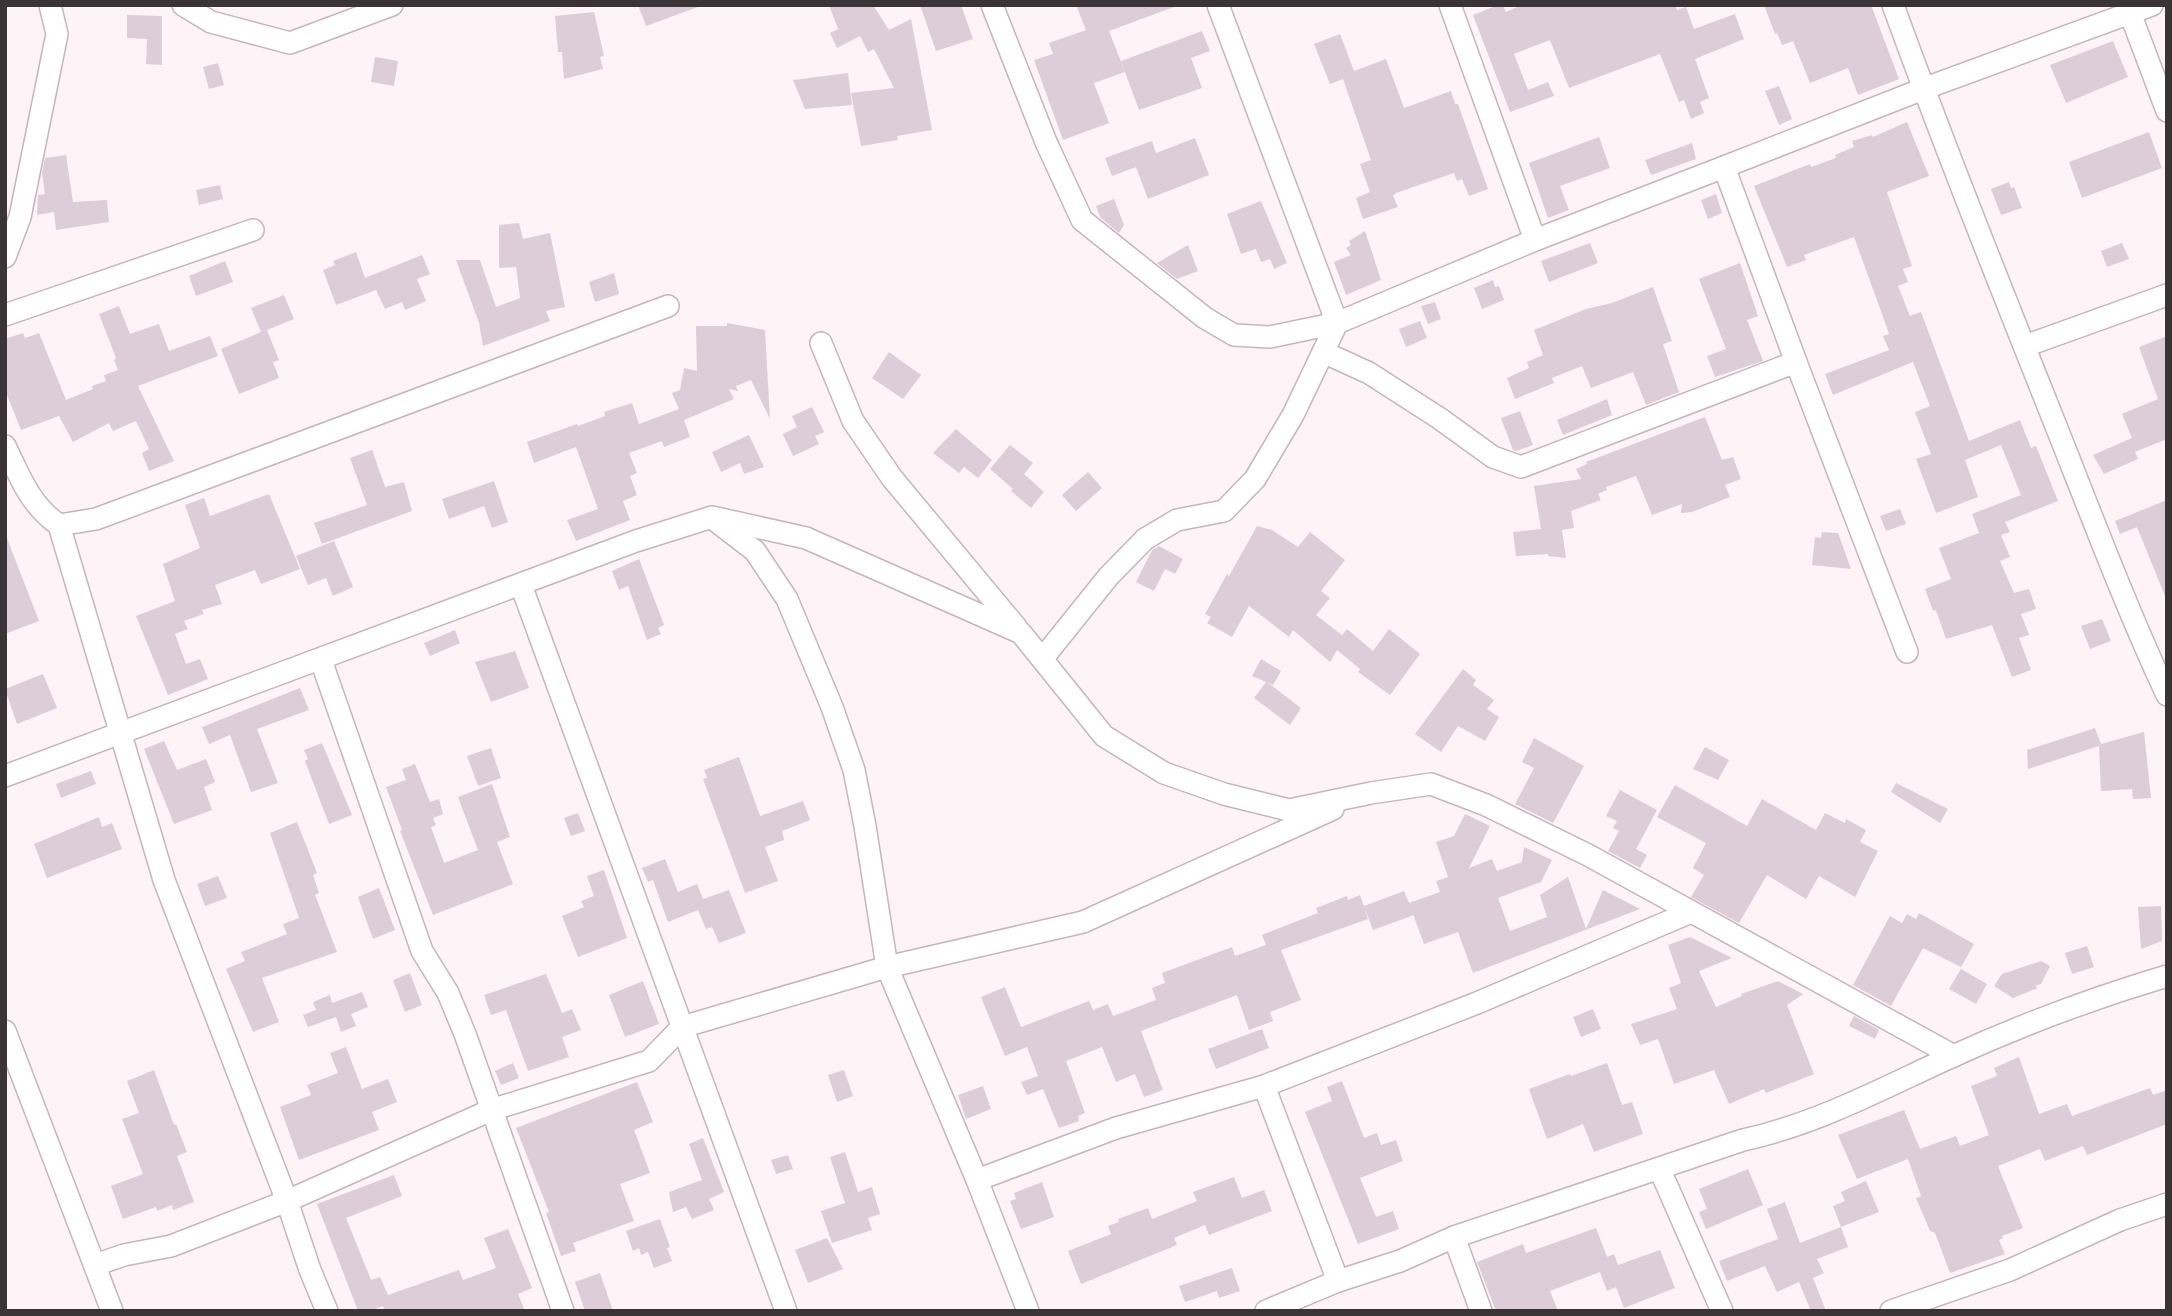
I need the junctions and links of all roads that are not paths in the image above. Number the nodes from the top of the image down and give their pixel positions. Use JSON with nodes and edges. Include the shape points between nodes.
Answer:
{"nodes":[{"id":1,"x":50,"y":5,"type":"edge"},
{"id":2,"x":183,"y":5,"type":"edge"},
{"id":3,"x":392,"y":5,"type":"edge"},
{"id":4,"x":992,"y":5,"type":"edge"},
{"id":5,"x":1218,"y":5,"type":"edge"},
{"id":6,"x":1450,"y":5,"type":"edge"},
{"id":7,"x":1893,"y":5,"type":"edge"},
{"id":8,"x":2152,"y":5,"type":"edge"},
{"id":9,"x":2128,"y":9,"type":"edge"},
{"id":10,"x":1923,"y":89,"type":"junction"},
{"id":11,"x":2167,"y":111,"type":"edge"},
{"id":12,"x":1724,"y":167,"type":"junction"},
{"id":13,"x":253,"y":230,"type":"dead end"},
{"id":14,"x":1535,"y":240,"type":"junction"},
{"id":15,"x":5,"y":257,"type":"edge"},
{"id":16,"x":2167,"y":295,"type":"edge"},
{"id":17,"x":668,"y":306,"type":"dead end"},
{"id":18,"x":5,"y":315,"type":"edge"},
{"id":19,"x":1337,"y":323,"type":"junction"},
{"id":20,"x":821,"y":343,"type":"dead end"},
{"id":21,"x":2025,"y":346,"type":"junction"},
{"id":22,"x":1322,"y":352,"type":"junction"},
{"id":23,"x":1796,"y":362,"type":"junction"},
{"id":24,"x":5,"y":446,"type":"edge"},
{"id":25,"x":712,"y":517,"type":"junction"},
{"id":26,"x":59,"y":525,"type":"junction"},
{"id":27,"x":521,"y":585,"type":"junction"},
{"id":28,"x":1021,"y":633,"type":"junction"},
{"id":29,"x":1908,"y":652,"type":"dead end"},
{"id":30,"x":1043,"y":658,"type":"junction"},
{"id":31,"x":321,"y":660,"type":"junction"},
{"id":32,"x":2167,"y":695,"type":"edge"},
{"id":33,"x":120,"y":733,"type":"junction"},
{"id":34,"x":5,"y":776,"type":"edge"},
{"id":35,"x":1371,"y":793,"type":"junction"},
{"id":36,"x":1691,"y":912,"type":"junction"},
{"id":37,"x":887,"y":967,"type":"junction"},
{"id":38,"x":2167,"y":976,"type":"edge"},
{"id":39,"x":682,"y":1027,"type":"junction"},
{"id":40,"x":5,"y":1031,"type":"edge"},
{"id":41,"x":1954,"y":1056,"type":"junction"},
{"id":42,"x":1264,"y":1086,"type":"junction"},
{"id":43,"x":491,"y":1110,"type":"junction"},
{"id":44,"x":1660,"y":1170,"type":"junction"},
{"id":45,"x":977,"y":1181,"type":"junction"},
{"id":46,"x":288,"y":1200,"type":"junction"},
{"id":47,"x":2167,"y":1203,"type":"edge"},
{"id":48,"x":1454,"y":1237,"type":"junction"},
{"id":49,"x":95,"y":1265,"type":"junction"},
{"id":50,"x":1338,"y":1281,"type":"junction"},
{"id":51,"x":112,"y":1311,"type":"edge"},
{"id":52,"x":327,"y":1311,"type":"edge"},
{"id":53,"x":563,"y":1311,"type":"edge"},
{"id":54,"x":786,"y":1311,"type":"edge"},
{"id":55,"x":1028,"y":1311,"type":"edge"},
{"id":56,"x":1266,"y":1311,"type":"edge"},
{"id":57,"x":1481,"y":1311,"type":"edge"},
{"id":58,"x":1722,"y":1311,"type":"edge"},
{"id":59,"x":1891,"y":1311,"type":"edge"}],
"edges":[{"from":1,"to":15,"type":"street","via":[[57,34],[20,217]]},
{"from":2,"to":3,"type":"street","via":[[211,22],[290,43]]},
{"from":4,"to":19,"type":"street","via":[[1082,220],[1205,318],[1234,335],[1270,337]]},
{"from":5,"to":19,"type":"street"},
{"from":6,"to":14,"type":"street"},
{"from":7,"to":10,"type":"street"},
{"from":8,"to":9,"type":"street"},
{"from":9,"to":10,"type":"street"},
{"from":9,"to":11,"type":"street"},
{"from":10,"to":12,"type":"street"},
{"from":10,"to":21,"type":"street"},
{"from":12,"to":14,"type":"street"},
{"from":12,"to":23,"type":"street"},
{"from":13,"to":18,"type":"street"},
{"from":14,"to":19,"type":"street"},
{"from":16,"to":21,"type":"street"},
{"from":17,"to":26,"type":"street","via":[[96,519]]},
{"from":19,"to":22,"type":"street"},
{"from":20,"to":28,"type":"street","via":[[853,421],[892,478]]},
{"from":21,"to":32,"type":"street"},
{"from":22,"to":23,"type":"street","via":[[1369,373],[1493,457],[1521,467]]},
{"from":22,"to":30,"type":"street","via":[[1293,415],[1255,479],[1224,511],[1177,520],[1145,539]]},
{"from":23,"to":29,"type":"street"},
{"from":24,"to":26,"type":"street","via":[[42,514]]},
{"from":25,"to":27,"type":"street"},
{"from":25,"to":28,"type":"street","via":[[806,538]]},
{"from":25,"to":37,"type":"street","via":[[754,551],[787,599],[832,707],[854,770]]},
{"from":26,"to":33,"type":"street"},
{"from":27,"to":31,"type":"street"},
{"from":27,"to":39,"type":"street"},
{"from":28,"to":30,"type":"street"},
{"from":30,"to":35,"type":"street","via":[[1104,736],[1164,773],[1289,810]]},
{"from":31,"to":33,"type":"street"},
{"from":31,"to":43,"type":"street","via":[[422,951],[448,993]]},
{"from":33,"to":34,"type":"street"},
{"from":33,"to":46,"type":"street","via":[[164,880]]},
{"from":35,"to":36,"type":"street","via":[[1430,784],[1486,805],[1588,855]]},
{"from":35,"to":37,"type":"street","via":[[1083,922]]},
{"from":36,"to":41,"type":"street"},
{"from":36,"to":42,"type":"street","via":[[1477,1003]]},
{"from":37,"to":39,"type":"street"},
{"from":37,"to":45,"type":"street"},
{"from":38,"to":41,"type":"street","via":[[2093,1000]]},
{"from":39,"to":43,"type":"street","via":[[649,1061]]},
{"from":39,"to":54,"type":"street"},
{"from":40,"to":49,"type":"street"},
{"from":41,"to":44,"type":"street","via":[[1838,1110]]},
{"from":42,"to":45,"type":"street","via":[[1116,1128]]},
{"from":42,"to":50,"type":"street"},
{"from":43,"to":46,"type":"street"},
{"from":43,"to":53,"type":"street"},
{"from":44,"to":48,"type":"street"},
{"from":44,"to":58,"type":"street"},
{"from":45,"to":55,"type":"street"},
{"from":46,"to":49,"type":"street","via":[[171,1246]]},
{"from":46,"to":52,"type":"street"},
{"from":47,"to":59,"type":"street","via":[[2010,1270]]},
{"from":48,"to":50,"type":"street"},
{"from":48,"to":57,"type":"street"},
{"from":49,"to":51,"type":"street"},
{"from":50,"to":56,"type":"street"}]}
